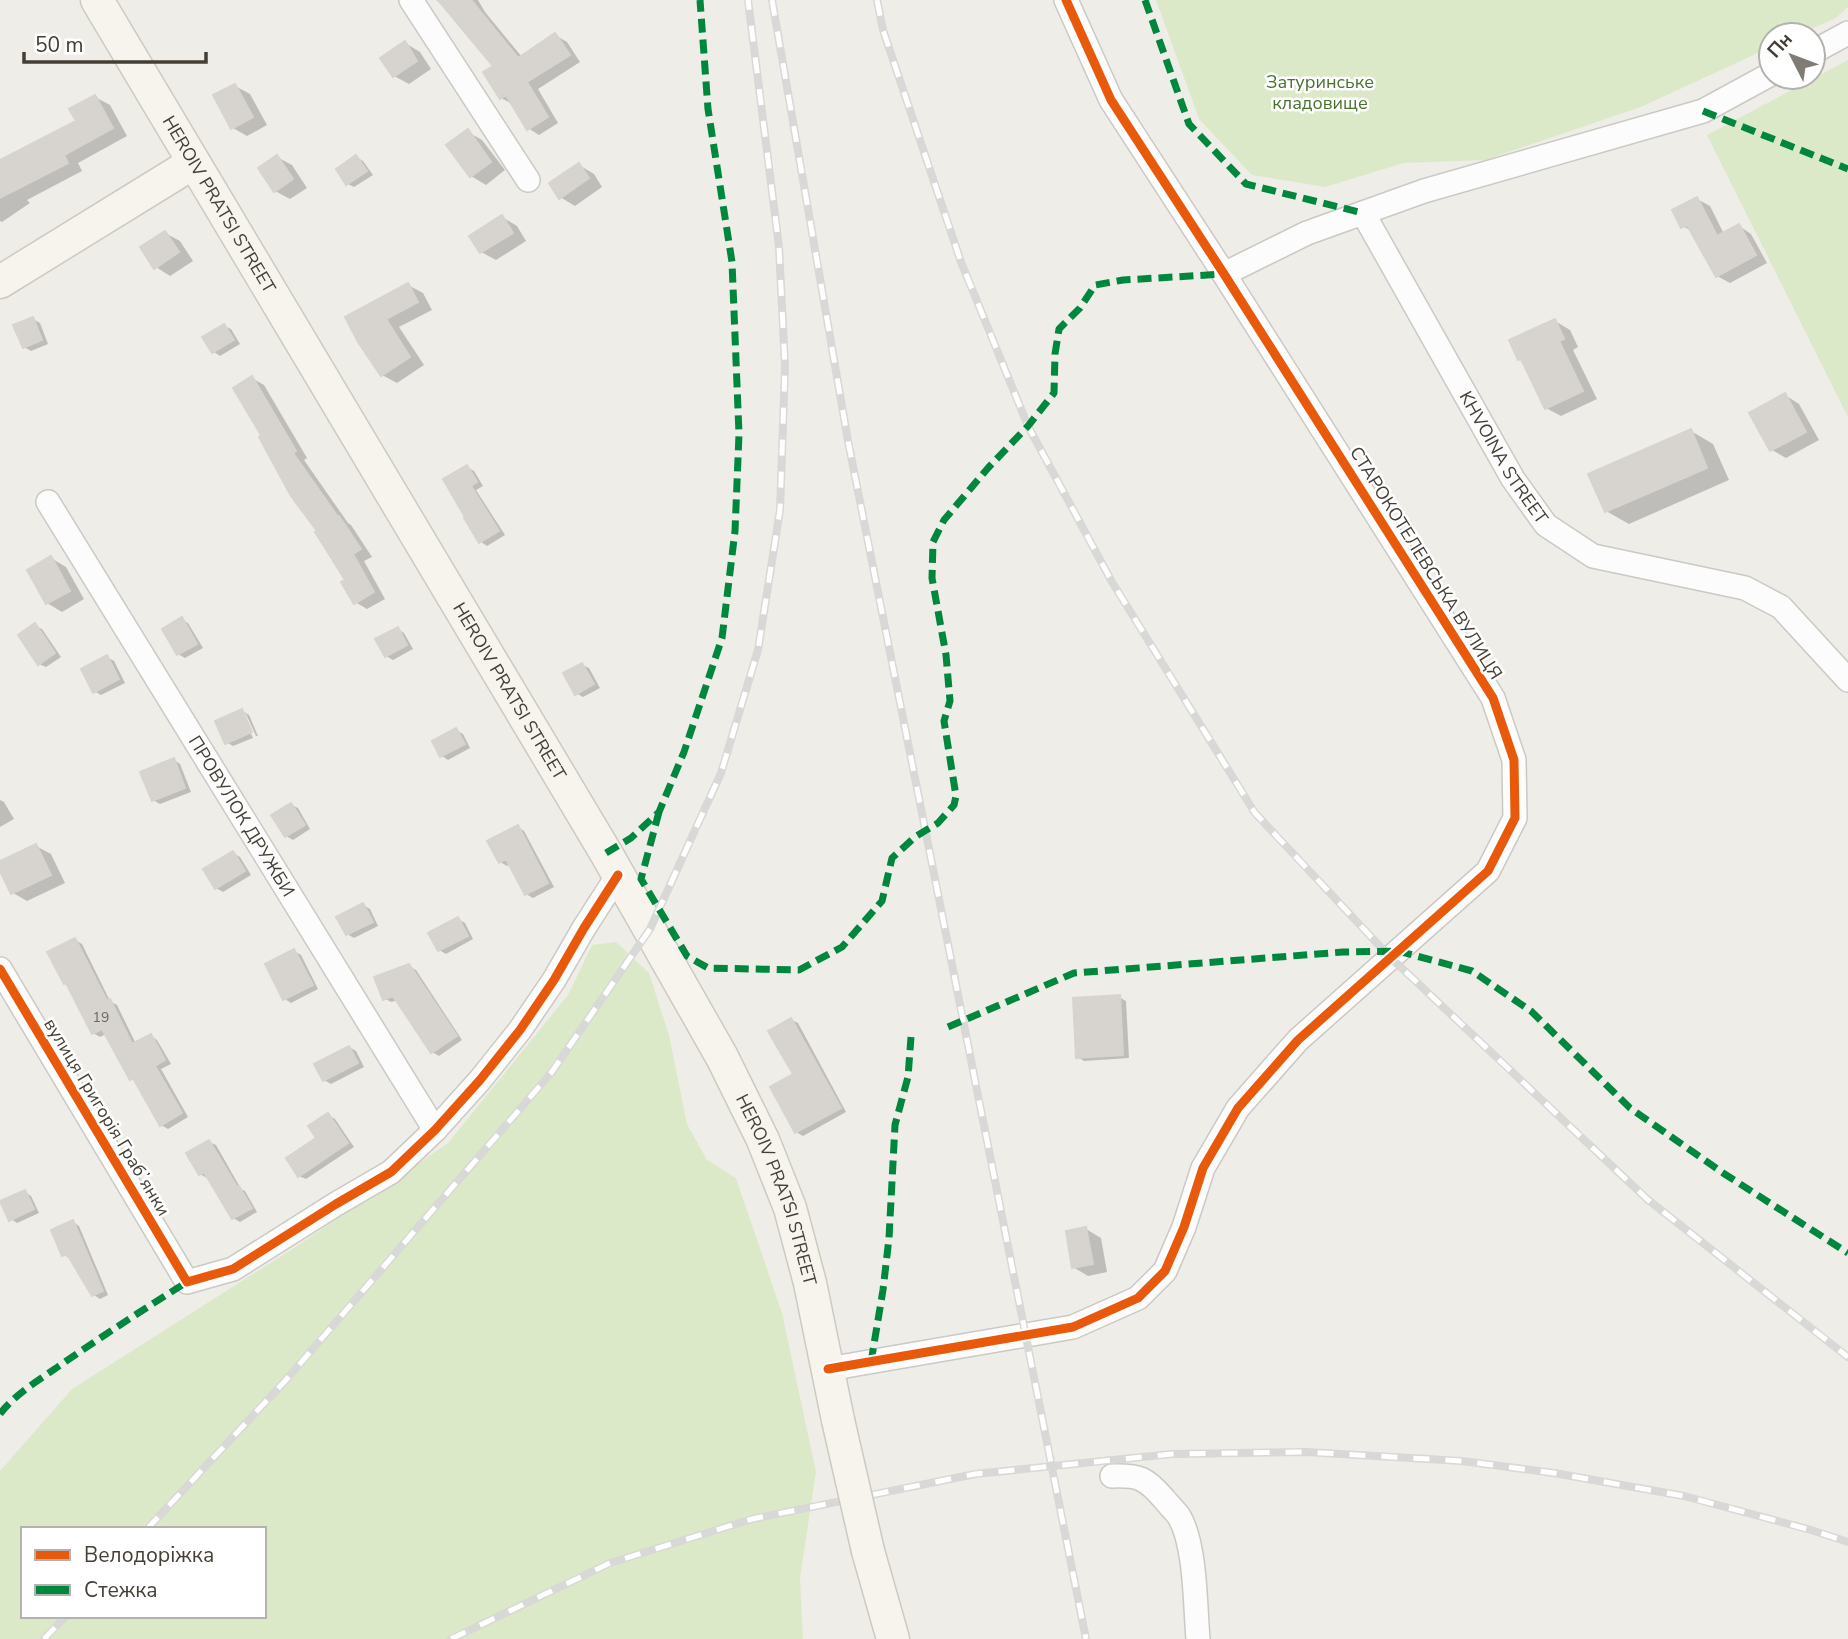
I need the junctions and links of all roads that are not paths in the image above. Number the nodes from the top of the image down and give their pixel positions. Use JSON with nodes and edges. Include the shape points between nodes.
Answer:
{"nodes":[{"id":1,"x":97,"y":0,"type":"edge"},
{"id":2,"x":411,"y":0,"type":"edge"},
{"id":3,"x":1066,"y":0,"type":"edge"},
{"id":4,"x":1848,"y":33,"type":"edge"},
{"id":5,"x":1827,"y":44,"type":"edge"},
{"id":6,"x":1757,"y":82,"type":"edge"},
{"id":7,"x":193,"y":163,"type":"junction"},
{"id":8,"x":528,"y":180,"type":"dead end"},
{"id":9,"x":1363,"y":213,"type":"junction"},
{"id":10,"x":1224,"y":274,"type":"junction"},
{"id":11,"x":0,"y":282,"type":"edge"},
{"id":12,"x":48,"y":502,"type":"dead end"},
{"id":13,"x":1848,"y":680,"type":"edge"},
{"id":14,"x":618,"y":876,"type":"junction"},
{"id":15,"x":0,"y":969,"type":"edge"},
{"id":16,"x":435,"y":1130,"type":"junction"},
{"id":17,"x":828,"y":1369,"type":"junction"},
{"id":18,"x":1112,"y":1476,"type":"dead end"},
{"id":19,"x":893,"y":1639,"type":"edge"},
{"id":20,"x":1198,"y":1639,"type":"edge"}],
"edges":[{"from":1,"to":7,"type":"main road","name":"HEROIV PRATSI STREET"},
{"from":2,"to":8,"type":"street"},
{"from":3,"to":10,"type":"street","name":"СТАРОКОТЕЛЕВСЬКА ВУЛИЦЯ","via":[[1111,100]]},
{"from":4,"to":5,"type":"street"},
{"from":6,"to":9,"type":"street","via":[[1703,111],[1424,191]]},
{"from":7,"to":11,"type":"main road"},
{"from":7,"to":14,"type":"main road","name":"HEROIV PRATSI STREET"},
{"from":9,"to":10,"type":"street","via":[[1307,233]]},
{"from":9,"to":13,"type":"street","name":"KHVOINA STREET","via":[[1513,479],[1546,525],[1592,556],[1745,588],[1780,607]]},
{"from":10,"to":17,"type":"street","name":"СТАРОКОТЕЛЕВСЬКА ВУЛИЦЯ","via":[[1493,698],[1514,760],[1515,818],[1488,871],[1298,1040],[1238,1108],[1203,1168],[1185,1227],[1165,1271],[1138,1298],[1073,1327]]},
{"from":12,"to":16,"type":"street","name":"ПРОВУЛОК ДРУЖБИ"},
{"from":14,"to":16,"type":"street","via":[[520,1030]]},
{"from":14,"to":17,"type":"main road","name":"HEROIV PRATSI STREET","via":[[722,1057],[763,1140],[790,1208]]},
{"from":15,"to":16,"type":"street","name":"вулиця Григорія Грабʼянки","via":[[187,1282],[233,1269],[391,1172]]},
{"from":17,"to":19,"type":"main road","name":"HEROIV PRATSI STREET","bridge":true,"via":[[868,1552]]},
{"from":18,"to":20,"type":"street","via":[[1145,1480],[1179,1516],[1190,1543]]}]}
